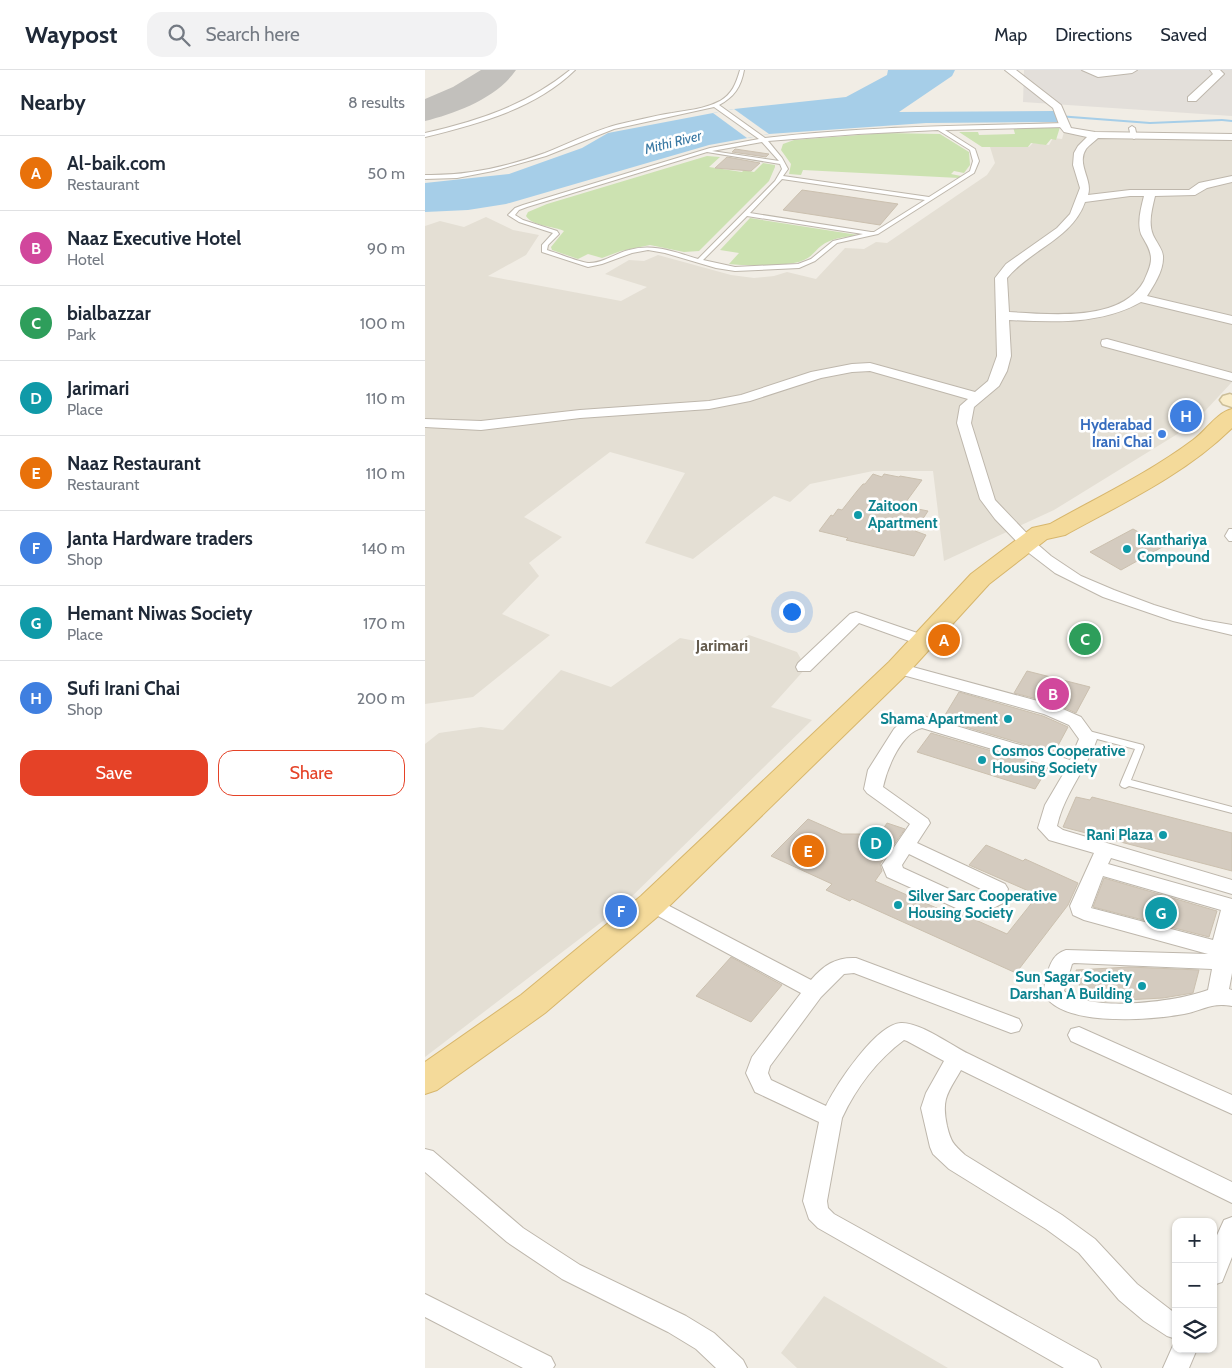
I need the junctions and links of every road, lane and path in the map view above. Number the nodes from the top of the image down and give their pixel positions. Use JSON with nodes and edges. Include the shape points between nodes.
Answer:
{"nodes":[{"id":1,"x":573,"y":70,"type":"edge"},
{"id":2,"x":742,"y":70,"type":"edge"},
{"id":3,"x":1009,"y":70,"type":"edge"},
{"id":4,"x":1087,"y":70,"type":"edge"},
{"id":5,"x":1132,"y":70,"type":"edge"},
{"id":6,"x":1215,"y":70,"type":"edge"},
{"id":7,"x":1192,"y":99,"type":"dead end"},
{"id":8,"x":715,"y":105,"type":"junction"},
{"id":9,"x":1063,"y":123,"type":"junction"},
{"id":10,"x":939,"y":128,"type":"junction"},
{"id":11,"x":425,"y":135,"type":"edge"},
{"id":12,"x":1095,"y":135,"type":"junction"},
{"id":13,"x":1232,"y":137,"type":"edge"},
{"id":14,"x":764,"y":140,"type":"junction"},
{"id":15,"x":705,"y":151,"type":"junction"},
{"id":16,"x":783,"y":163,"type":"junction"},
{"id":17,"x":425,"y":177,"type":"edge"},
{"id":18,"x":780,"y":177,"type":"junction"},
{"id":19,"x":1232,"y":178,"type":"edge"},
{"id":20,"x":1151,"y":193,"type":"junction"},
{"id":21,"x":931,"y":199,"type":"junction"},
{"id":22,"x":1081,"y":199,"type":"junction"},
{"id":23,"x":745,"y":214,"type":"junction"},
{"id":24,"x":873,"y":234,"type":"junction"},
{"id":25,"x":699,"y":260,"type":"junction"},
{"id":26,"x":1139,"y":298,"type":"junction"},
{"id":27,"x":1003,"y":316,"type":"junction"},
{"id":28,"x":1232,"y":320,"type":"edge"},
{"id":29,"x":1107,"y":343,"type":"dead end"},
{"id":30,"x":1232,"y":377,"type":"edge"},
{"id":31,"x":977,"y":397,"type":"junction"},
{"id":32,"x":1231,"y":403,"type":"edge"},
{"id":33,"x":425,"y":422,"type":"edge"},
{"id":34,"x":1232,"y":531,"type":"edge"},
{"id":35,"x":1033,"y":538,"type":"junction"},
{"id":36,"x":1232,"y":539,"type":"edge"},
{"id":37,"x":1232,"y":630,"type":"edge"},
{"id":38,"x":923,"y":641,"type":"junction"},
{"id":39,"x":804,"y":667,"type":"dead end"},
{"id":40,"x":898,"y":668,"type":"junction"},
{"id":41,"x":1085,"y":733,"type":"junction"},
{"id":42,"x":1076,"y":768,"type":"junction"},
{"id":43,"x":1232,"y":810,"type":"edge"},
{"id":44,"x":906,"y":845,"type":"junction"},
{"id":45,"x":1105,"y":850,"type":"junction"},
{"id":46,"x":1097,"y":868,"type":"junction"},
{"id":47,"x":1232,"y":887,"type":"edge"},
{"id":48,"x":652,"y":904,"type":"junction"},
{"id":49,"x":1230,"y":928,"type":"edge"},
{"id":50,"x":1229,"y":959,"type":"edge"},
{"id":51,"x":814,"y":991,"type":"junction"},
{"id":52,"x":1224,"y":997,"type":"edge"},
{"id":53,"x":1011,"y":1024,"type":"dead end"},
{"id":54,"x":1079,"y":1035,"type":"dead end"},
{"id":55,"x":957,"y":1058,"type":"junction"},
{"id":56,"x":425,"y":1080,"type":"edge"},
{"id":57,"x":1232,"y":1105,"type":"edge"},
{"id":58,"x":831,"y":1118,"type":"junction"},
{"id":59,"x":425,"y":1158,"type":"edge"},
{"id":60,"x":1232,"y":1193,"type":"edge"},
{"id":61,"x":1232,"y":1227,"type":"edge"},
{"id":62,"x":1217,"y":1264,"type":"edge"},
{"id":63,"x":425,"y":1305,"type":"edge"},
{"id":64,"x":1172,"y":1325,"type":"edge"},
{"id":65,"x":1182,"y":1353,"type":"edge"},
{"id":66,"x":542,"y":1366,"type":"dead end"},
{"id":67,"x":734,"y":1368,"type":"edge"},
{"id":68,"x":1088,"y":1368,"type":"edge"},
{"id":69,"x":1176,"y":1368,"type":"edge"}],
"edges":[{"from":1,"to":11,"type":"lane","via":[[534,98],[508,110]]},
{"from":2,"to":8,"type":"lane","via":[[732,95]]},
{"from":3,"to":9,"type":"street","via":[[1059,110]]},
{"from":4,"to":5,"type":"street","via":[[1098,74]]},
{"from":6,"to":7,"type":"street","via":[[1219,74]]},
{"from":8,"to":14,"type":"lane"},
{"from":8,"to":17,"type":"lane","via":[[595,132],[512,166]]},
{"from":9,"to":10,"type":"lane"},
{"from":9,"to":12,"type":"street","via":[[1069,130]]},
{"from":10,"to":14,"type":"lane"},
{"from":10,"to":21,"type":"lane","via":[[972,149],[976,161],[966,177]]},
{"from":12,"to":13,"type":"street","via":[[1133,132]]},
{"from":12,"to":22,"type":"street","via":[[1082,148],[1078,158],[1077,171],[1085,188]]},
{"from":14,"to":15,"type":"lane"},
{"from":14,"to":16,"type":"lane"},
{"from":15,"to":16,"type":"lane"},
{"from":15,"to":25,"type":"lane","via":[[525,206],[511,215],[555,232],[544,251],[581,264],[594,265],[648,248]]},
{"from":16,"to":18,"type":"lane","via":[[785,169]]},
{"from":18,"to":21,"type":"lane"},
{"from":18,"to":23,"type":"lane"},
{"from":19,"to":20,"type":"street","via":[[1203,185],[1195,192]]},
{"from":20,"to":22,"type":"street"},
{"from":20,"to":26,"type":"street","via":[[1146,207],[1147,233],[1155,246],[1157,260]]},
{"from":21,"to":24,"type":"lane"},
{"from":22,"to":27,"type":"street","via":[[1075,215],[1061,230],[1027,253],[1001,278]]},
{"from":23,"to":24,"type":"lane"},
{"from":23,"to":25,"type":"lane"},
{"from":24,"to":25,"type":"lane","via":[[835,242],[813,260],[799,266],[735,269]]},
{"from":26,"to":27,"type":"street","via":[[1096,315]]},
{"from":26,"to":28,"type":"street"},
{"from":27,"to":31,"type":"street","via":[[1001,372],[994,383]]},
{"from":29,"to":30,"type":"street"},
{"from":31,"to":33,"type":"street","via":[[870,367],[856,367],[728,402],[690,407],[579,414],[488,426]]},
{"from":31,"to":35,"type":"street","via":[[967,406],[964,423],[987,499],[993,508]]},
{"from":32,"to":35,"type":"main road","via":[[1204,443],[1177,463],[1057,530]]},
{"from":34,"to":36,"type":"lane","via":[[1229,536]]},
{"from":35,"to":37,"type":"street","via":[[1057,569],[1096,590],[1191,622]]},
{"from":35,"to":38,"type":"main road","via":[[980,579]]},
{"from":38,"to":39,"type":"street","via":[[856,617]]},
{"from":38,"to":40,"type":"main road"},
{"from":40,"to":41,"type":"street","via":[[1050,710],[1075,721]]},
{"from":40,"to":48,"type":"main road"},
{"from":41,"to":42,"type":"street","via":[[1087,739]]},
{"from":41,"to":43,"type":"lane","via":[[1140,747],[1126,783]]},
{"from":42,"to":44,"type":"street","via":[[923,722],[908,725],[877,770],[873,789],[921,822]]},
{"from":42,"to":45,"type":"street","via":[[1049,813],[1047,828],[1056,835]]},
{"from":44,"to":44,"type":"street","via":[[892,866],[894,872],[976,910],[995,898],[998,889]]},
{"from":45,"to":46,"type":"street"},
{"from":45,"to":47,"type":"street"},
{"from":46,"to":49,"type":"street","via":[[1229,905]]},
{"from":46,"to":49,"type":"street","via":[[1080,906],[1084,914],[1216,950],[1223,947]]},
{"from":48,"to":51,"type":"street"},
{"from":48,"to":56,"type":"main road","via":[[533,1004]]},
{"from":50,"to":52,"type":"street"},
{"from":50,"to":52,"type":"street","via":[[1066,957],[1061,962],[1053,993],[1062,1002],[1112,1012],[1183,1006]]},
{"from":51,"to":53,"type":"street","via":[[834,969],[843,964],[856,966]]},
{"from":51,"to":58,"type":"street","via":[[760,1062],[757,1073],[763,1086]]},
{"from":54,"to":57,"type":"street"},
{"from":55,"to":58,"type":"street","via":[[913,1034],[901,1031],[868,1061],[840,1097]]},
{"from":55,"to":60,"type":"street"},
{"from":55,"to":64,"type":"street","via":[[937,1092],[932,1108],[941,1147],[957,1162],[1087,1246],[1128,1292]]},
{"from":58,"to":68,"type":"street","via":[[815,1202],[817,1212],[826,1221]]},
{"from":59,"to":67,"type":"street","via":[[515,1235],[571,1272],[705,1341]]},
{"from":61,"to":62,"type":"street"},
{"from":63,"to":66,"type":"street"},
{"from":65,"to":69,"type":"street"}]}
